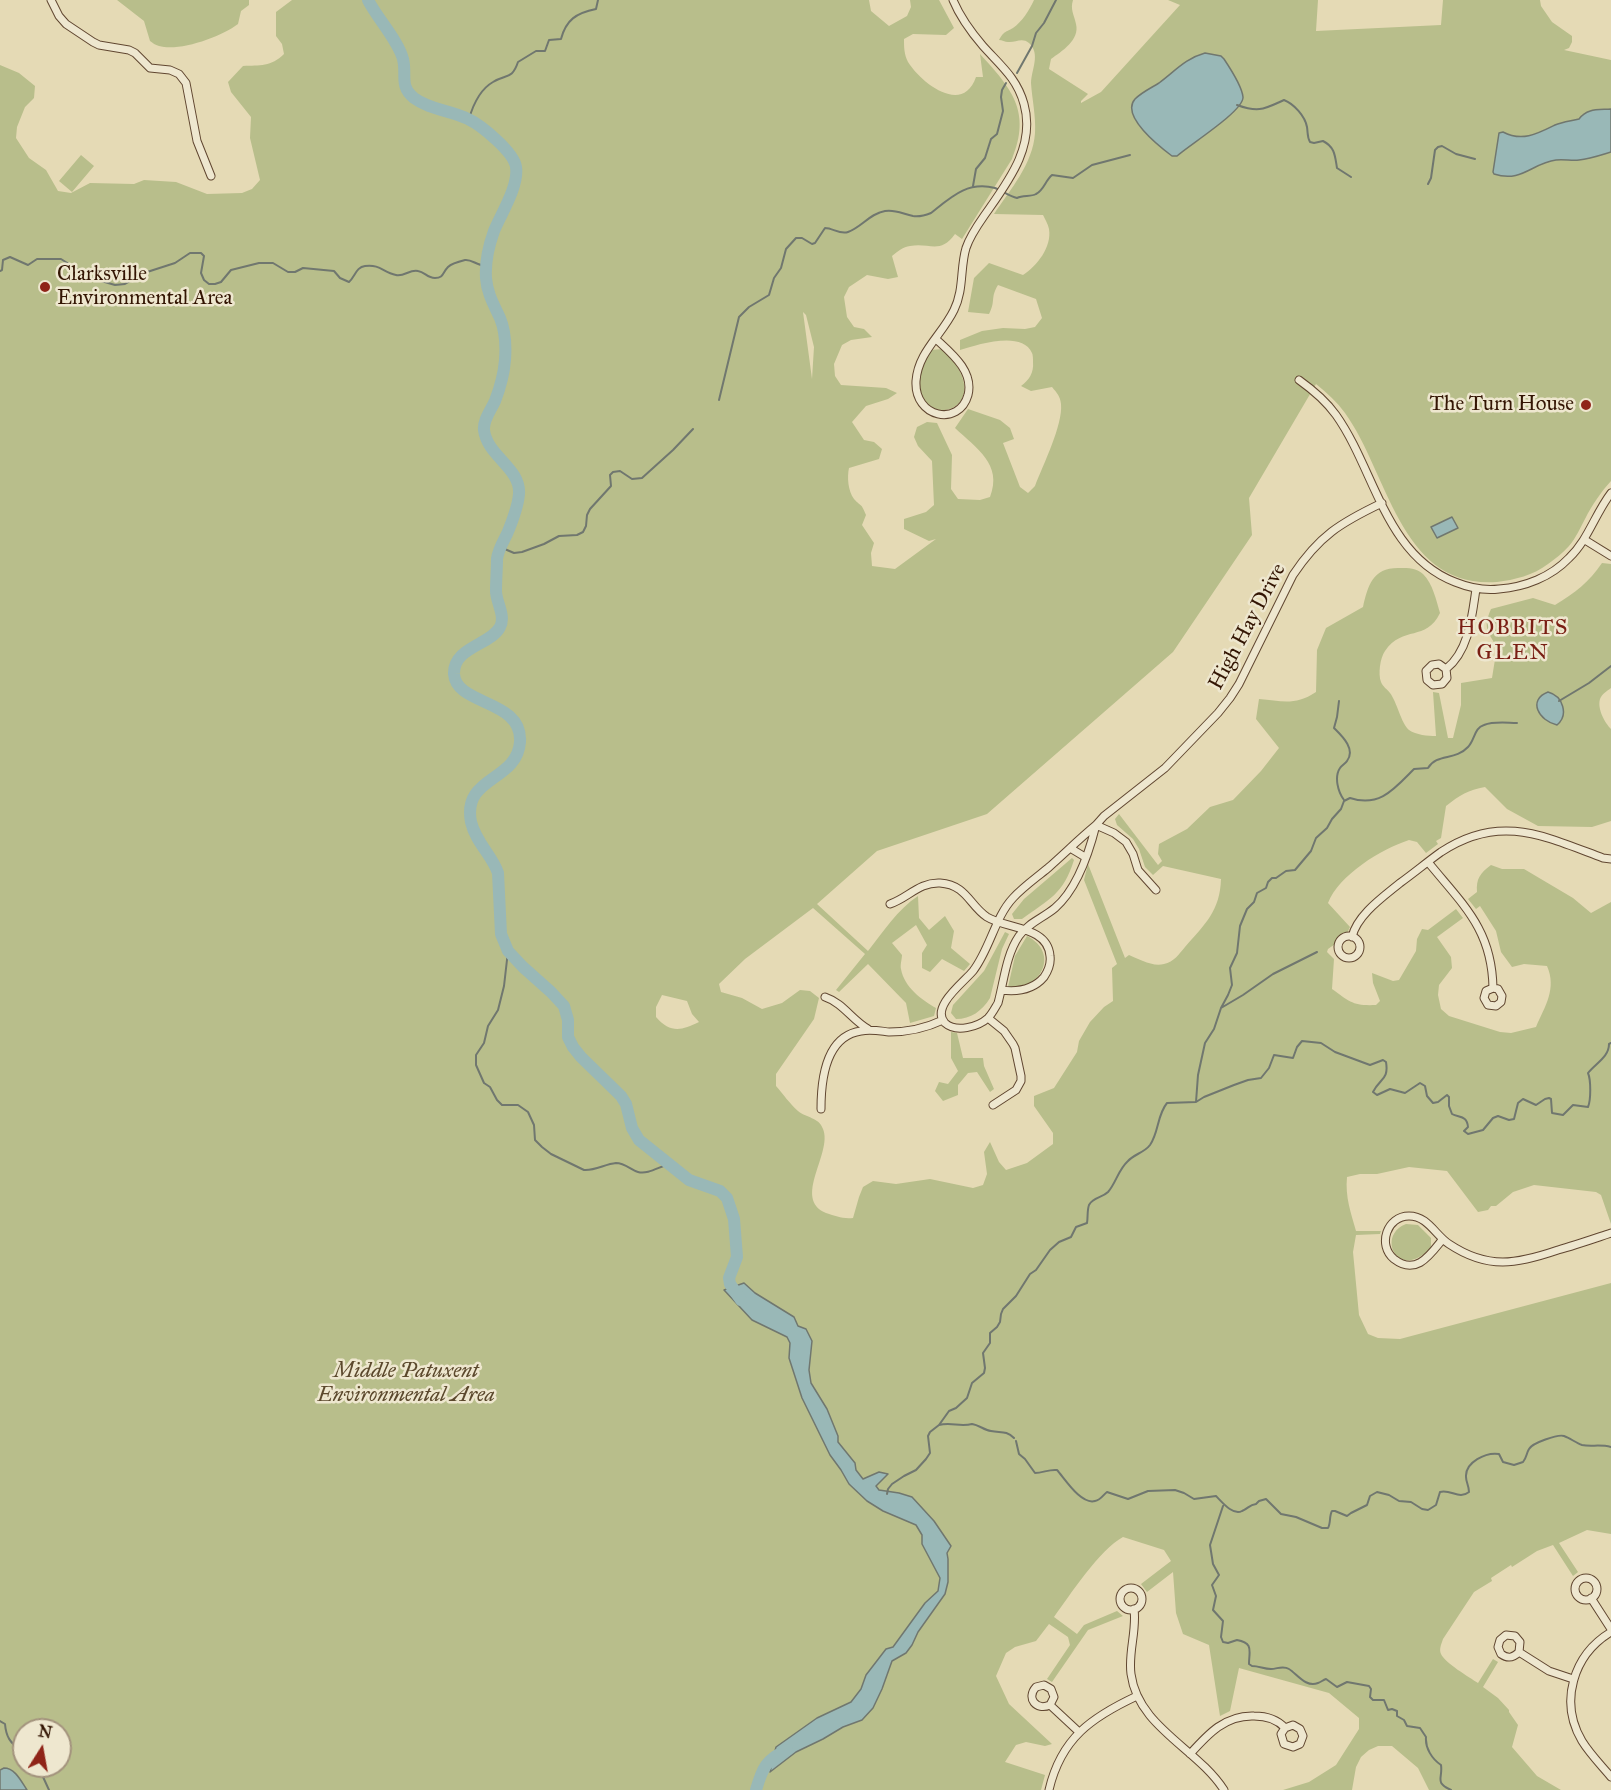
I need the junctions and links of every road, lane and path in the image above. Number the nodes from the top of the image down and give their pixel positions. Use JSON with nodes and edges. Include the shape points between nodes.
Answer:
{"nodes":[{"id":1,"x":51,"y":0,"type":"edge"},
{"id":2,"x":953,"y":0,"type":"edge"},
{"id":3,"x":211,"y":176,"type":"dead end"},
{"id":4,"x":936,"y":339,"type":"junction"},
{"id":5,"x":1299,"y":381,"type":"dead end"},
{"id":6,"x":1611,"y":493,"type":"edge"},
{"id":7,"x":1382,"y":503,"type":"junction"},
{"id":8,"x":1585,"y":540,"type":"junction"},
{"id":9,"x":1611,"y":556,"type":"edge"},
{"id":10,"x":1476,"y":589,"type":"junction"},
{"id":11,"x":1446,"y":669,"type":"dead end"},
{"id":12,"x":1096,"y":825,"type":"junction"},
{"id":13,"x":1070,"y":848,"type":"junction"},
{"id":14,"x":1085,"y":857,"type":"junction"},
{"id":15,"x":1611,"y":859,"type":"edge"},
{"id":16,"x":1428,"y":862,"type":"junction"},
{"id":17,"x":1156,"y":890,"type":"dead end"},
{"id":18,"x":890,"y":904,"type":"dead end"},
{"id":19,"x":998,"y":922,"type":"junction"},
{"id":20,"x":1024,"y":930,"type":"junction"},
{"id":21,"x":1352,"y":937,"type":"dead end"},
{"id":22,"x":1493,"y":988,"type":"dead end"},
{"id":23,"x":1001,"y":990,"type":"junction"},
{"id":24,"x":825,"y":997,"type":"dead end"},
{"id":25,"x":988,"y":1018,"type":"junction"},
{"id":26,"x":943,"y":1020,"type":"junction"},
{"id":27,"x":870,"y":1030,"type":"junction"},
{"id":28,"x":993,"y":1105,"type":"dead end"},
{"id":29,"x":821,"y":1110,"type":"dead end"},
{"id":30,"x":1611,"y":1233,"type":"edge"},
{"id":31,"x":1442,"y":1240,"type":"junction"},
{"id":32,"x":1591,"y":1598,"type":"dead end"},
{"id":33,"x":1134,"y":1609,"type":"dead end"},
{"id":34,"x":1611,"y":1630,"type":"edge"},
{"id":35,"x":1519,"y":1652,"type":"dead end"},
{"id":36,"x":1573,"y":1679,"type":"junction"},
{"id":37,"x":1137,"y":1696,"type":"junction"},
{"id":38,"x":1050,"y":1705,"type":"dead end"},
{"id":39,"x":1285,"y":1728,"type":"dead end"},
{"id":40,"x":1079,"y":1732,"type":"junction"},
{"id":41,"x":1190,"y":1754,"type":"junction"},
{"id":42,"x":1611,"y":1777,"type":"edge"},
{"id":43,"x":1049,"y":1790,"type":"edge"},
{"id":44,"x":1224,"y":1790,"type":"edge"}],
"edges":[{"from":1,"to":3,"type":"street","via":[[66,24],[93,42],[135,52],[150,68],[179,74],[186,84],[196,141]]},
{"from":2,"to":4,"type":"street","via":[[972,33],[1017,84],[1027,117],[1027,136],[1010,179],[969,241],[959,300]]},
{"from":4,"to":4,"type":"street","via":[[919,365],[916,391],[927,409],[949,414],[964,403],[968,382],[957,359]]},
{"from":5,"to":7,"type":"street","via":[[1317,393],[1335,414]]},
{"from":6,"to":8,"type":"street"},
{"from":7,"to":10,"type":"street","via":[[1401,540],[1422,563],[1448,580]]},
{"from":7,"to":12,"type":"street","name":"High Hay Drive","via":[[1339,526],[1316,545],[1293,575],[1239,684],[1224,705],[1165,768]]},
{"from":8,"to":9,"type":"street"},
{"from":8,"to":10,"type":"street","via":[[1567,560],[1537,580],[1510,588]]},
{"from":10,"to":11,"type":"street","via":[[1465,640]]},
{"from":12,"to":13,"type":"street","name":"High Hay Drive"},
{"from":12,"to":14,"type":"street","name":"High Hay Drive"},
{"from":12,"to":17,"type":"street","via":[[1126,842],[1138,870]]},
{"from":13,"to":14,"type":"street"},
{"from":13,"to":19,"type":"street","name":"High Hay Drive","via":[[1014,896]]},
{"from":14,"to":20,"type":"street","name":"High Hay Drive","via":[[1069,894]]},
{"from":15,"to":16,"type":"street","via":[[1534,833],[1509,830],[1467,839]]},
{"from":16,"to":21,"type":"street","via":[[1366,913]]},
{"from":16,"to":22,"type":"street","via":[[1478,924],[1488,952]]},
{"from":18,"to":19,"type":"street","via":[[924,884],[946,884],[962,891],[981,912]]},
{"from":19,"to":20,"type":"street"},
{"from":19,"to":26,"type":"street","name":"High Hay Drive","via":[[974,970],[943,1004]]},
{"from":20,"to":23,"type":"street","name":"High Hay Drive","via":[[1013,945]]},
{"from":20,"to":23,"type":"street","via":[[1040,938],[1049,949],[1048,970],[1040,981],[1027,988]]},
{"from":23,"to":25,"type":"street","name":"High Hay Drive"},
{"from":24,"to":27,"type":"street"},
{"from":25,"to":26,"type":"street","via":[[962,1028]]},
{"from":25,"to":28,"type":"street","via":[[1013,1044],[1021,1076],[1016,1090]]},
{"from":26,"to":27,"type":"street","via":[[905,1031]]},
{"from":27,"to":29,"type":"street","via":[[852,1033],[837,1043],[823,1081]]},
{"from":30,"to":31,"type":"street","via":[[1527,1260],[1503,1263],[1470,1256]]},
{"from":31,"to":31,"type":"street","via":[[1429,1257],[1411,1265],[1395,1260],[1386,1241],[1392,1223],[1402,1216],[1415,1216],[1426,1222]]},
{"from":32,"to":34,"type":"street"},
{"from":33,"to":37,"type":"street","via":[[1130,1664]]},
{"from":34,"to":36,"type":"street","via":[[1585,1654]]},
{"from":35,"to":36,"type":"street","via":[[1549,1671]]},
{"from":36,"to":42,"type":"street","via":[[1571,1702],[1576,1730]]},
{"from":37,"to":40,"type":"street","via":[[1102,1713]]},
{"from":37,"to":41,"type":"street","via":[[1159,1726]]},
{"from":38,"to":40,"type":"street"},
{"from":39,"to":41,"type":"street","via":[[1267,1717],[1237,1717],[1216,1728]]},
{"from":40,"to":43,"type":"street","via":[[1060,1761]]},
{"from":41,"to":44,"type":"street"}]}
